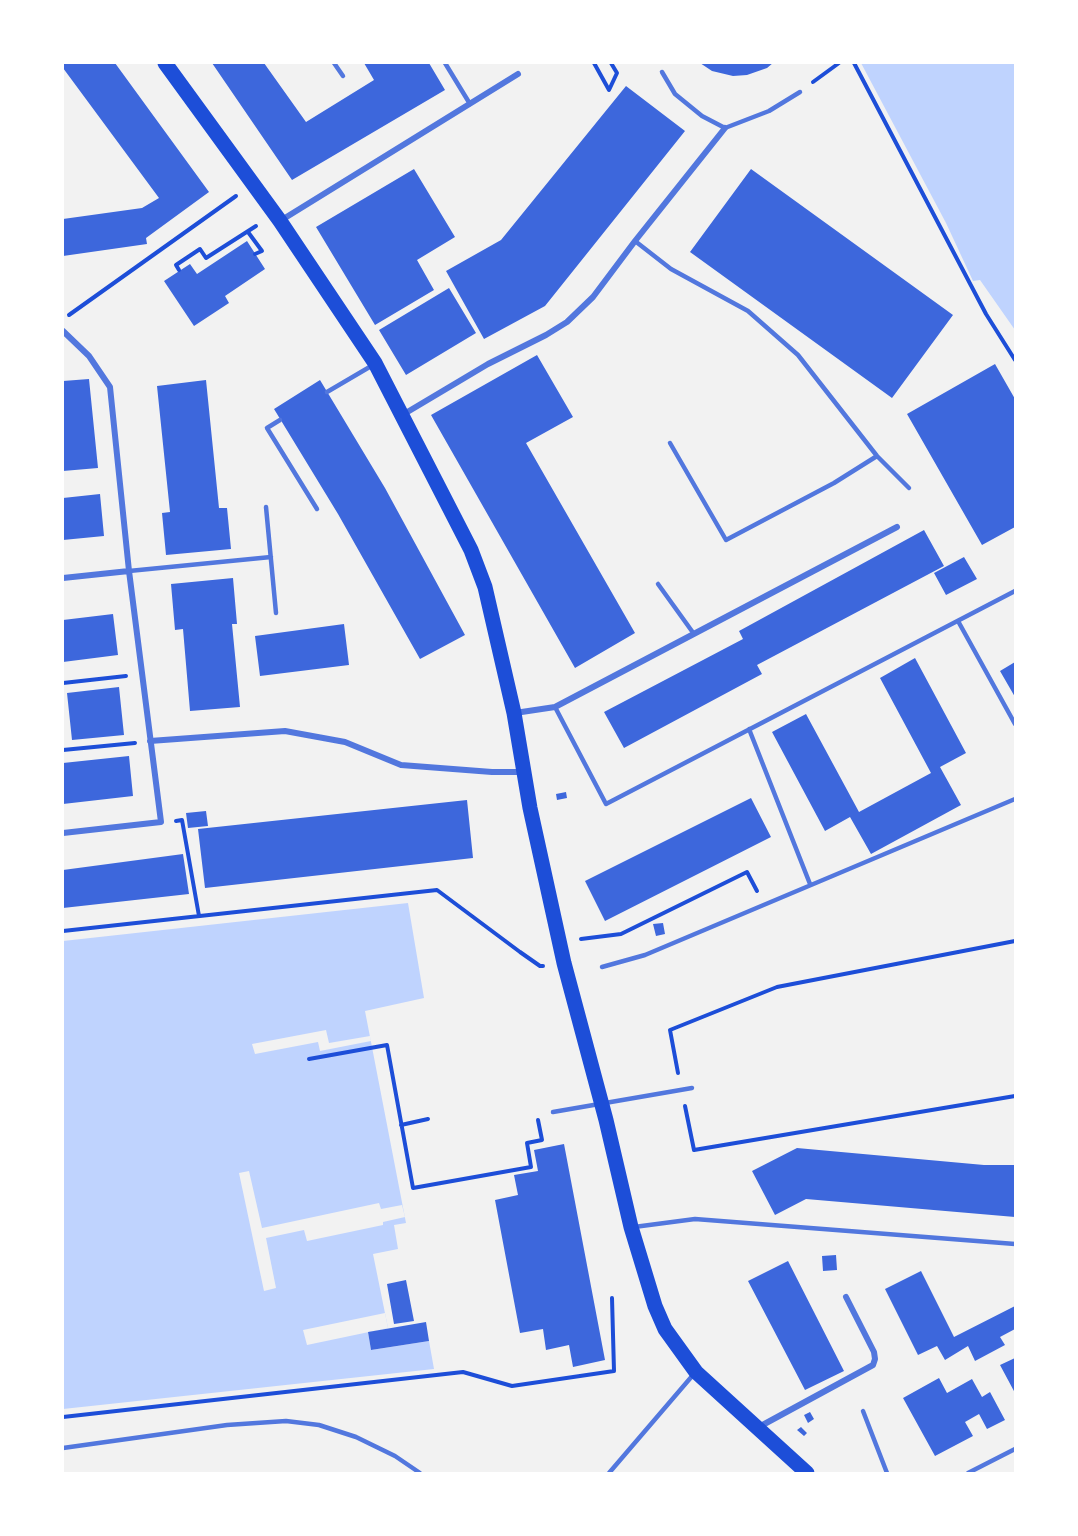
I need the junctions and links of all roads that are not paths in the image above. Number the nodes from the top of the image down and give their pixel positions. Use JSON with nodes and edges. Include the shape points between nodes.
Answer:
{"nodes":[{"id":1,"x":165,"y":63,"type":"edge"},
{"id":2,"x":334,"y":63,"type":"edge"},
{"id":3,"x":445,"y":63,"type":"edge"},
{"id":4,"x":662,"y":72,"type":"dead end"},
{"id":5,"x":518,"y":74,"type":"dead end"},
{"id":6,"x":343,"y":76,"type":"dead end"},
{"id":7,"x":800,"y":92,"type":"road end"},
{"id":8,"x":470,"y":104,"type":"junction"},
{"id":9,"x":725,"y":128,"type":"junction"},
{"id":10,"x":277,"y":218,"type":"junction"},
{"id":11,"x":635,"y":241,"type":"junction"},
{"id":12,"x":63,"y":331,"type":"edge"},
{"id":13,"x":375,"y":363,"type":"junction"},
{"id":14,"x":327,"y":392,"type":"dead end"},
{"id":15,"x":403,"y":415,"type":"junction"},
{"id":16,"x":280,"y":420,"type":"dead end"},
{"id":17,"x":670,"y":443,"type":"dead end"},
{"id":18,"x":877,"y":456,"type":"junction"},
{"id":19,"x":909,"y":488,"type":"dead end"},
{"id":20,"x":266,"y":507,"type":"dead end"},
{"id":21,"x":317,"y":509,"type":"dead end"},
{"id":22,"x":897,"y":527,"type":"dead end"},
{"id":23,"x":271,"y":557,"type":"junction"},
{"id":24,"x":129,"y":571,"type":"junction"},
{"id":25,"x":63,"y":578,"type":"edge"},
{"id":26,"x":658,"y":584,"type":"dead end"},
{"id":27,"x":1015,"y":591,"type":"edge"},
{"id":28,"x":276,"y":613,"type":"dead end"},
{"id":29,"x":958,"y":621,"type":"junction"},
{"id":30,"x":694,"y":634,"type":"junction"},
{"id":31,"x":555,"y":707,"type":"junction"},
{"id":32,"x":514,"y":713,"type":"junction"},
{"id":33,"x":1015,"y":724,"type":"edge"},
{"id":34,"x":749,"y":729,"type":"junction"},
{"id":35,"x":150,"y":741,"type":"junction"},
{"id":36,"x":524,"y":772,"type":"junction"},
{"id":37,"x":1015,"y":799,"type":"edge"},
{"id":38,"x":63,"y":833,"type":"edge"},
{"id":39,"x":810,"y":884,"type":"junction"},
{"id":40,"x":602,"y":967,"type":"dead end"},
{"id":41,"x":692,"y":1088,"type":"dead end"},
{"id":42,"x":601,"y":1104,"type":"junction"},
{"id":43,"x":553,"y":1112,"type":"dead end"},
{"id":44,"x":631,"y":1227,"type":"junction"},
{"id":45,"x":1015,"y":1244,"type":"edge"},
{"id":46,"x":846,"y":1297,"type":"dead end"},
{"id":47,"x":696,"y":1372,"type":"junction"},
{"id":48,"x":863,"y":1412,"type":"dead end"},
{"id":49,"x":757,"y":1429,"type":"junction"},
{"id":50,"x":63,"y":1448,"type":"edge"},
{"id":51,"x":1015,"y":1449,"type":"edge"},
{"id":52,"x":420,"y":1473,"type":"edge"},
{"id":53,"x":609,"y":1473,"type":"edge"},
{"id":54,"x":807,"y":1473,"type":"edge"},
{"id":55,"x":887,"y":1473,"type":"edge"},
{"id":56,"x":968,"y":1473,"type":"edge"}],
"edges":[{"from":1,"to":10,"type":"main road"},
{"from":2,"to":6,"type":"lane"},
{"from":3,"to":8,"type":"lane"},
{"from":4,"to":9,"type":"lane","via":[[675,94],[702,116]]},
{"from":5,"to":8,"type":"street"},
{"from":7,"to":9,"type":"lane","via":[[769,111]]},
{"from":8,"to":10,"type":"street"},
{"from":9,"to":11,"type":"street"},
{"from":10,"to":13,"type":"main road"},
{"from":11,"to":15,"type":"street","via":[[593,297],[567,322]]},
{"from":11,"to":18,"type":"lane","via":[[671,269],[748,311],[782,340]]},
{"from":12,"to":24,"type":"street","via":[[89,356],[110,387]]},
{"from":13,"to":14,"type":"lane"},
{"from":13,"to":15,"type":"main road"},
{"from":15,"to":32,"type":"main road","via":[[471,550],[485,587]]},
{"from":16,"to":21,"type":"lane","via":[[267,428]]},
{"from":17,"to":18,"type":"lane","via":[[726,540]]},
{"from":18,"to":19,"type":"lane"},
{"from":20,"to":23,"type":"lane"},
{"from":22,"to":30,"type":"street"},
{"from":23,"to":24,"type":"lane"},
{"from":23,"to":28,"type":"lane"},
{"from":24,"to":25,"type":"street"},
{"from":24,"to":35,"type":"street"},
{"from":26,"to":30,"type":"lane"},
{"from":27,"to":29,"type":"lane"},
{"from":29,"to":33,"type":"lane"},
{"from":29,"to":34,"type":"lane"},
{"from":30,"to":31,"type":"street"},
{"from":31,"to":32,"type":"street"},
{"from":31,"to":34,"type":"lane","via":[[606,804]]},
{"from":32,"to":36,"type":"main road"},
{"from":34,"to":39,"type":"lane"},
{"from":35,"to":36,"type":"street","via":[[285,731],[345,742],[401,765]]},
{"from":35,"to":38,"type":"street","via":[[161,822]]},
{"from":36,"to":42,"type":"main road","via":[[564,963]]},
{"from":37,"to":39,"type":"lane"},
{"from":39,"to":40,"type":"lane","via":[[645,955]]},
{"from":41,"to":42,"type":"lane"},
{"from":42,"to":43,"type":"lane"},
{"from":42,"to":44,"type":"main road"},
{"from":44,"to":45,"type":"lane","via":[[695,1220]]},
{"from":44,"to":47,"type":"main road","via":[[649,1291],[665,1329]]},
{"from":46,"to":49,"type":"street","via":[[874,1352],[873,1365]]},
{"from":47,"to":49,"type":"main road"},
{"from":47,"to":53,"type":"lane"},
{"from":48,"to":55,"type":"lane"},
{"from":49,"to":54,"type":"main road"},
{"from":50,"to":52,"type":"lane","via":[[227,1425],[286,1421],[319,1425],[356,1437]]},
{"from":51,"to":56,"type":"lane"}]}
